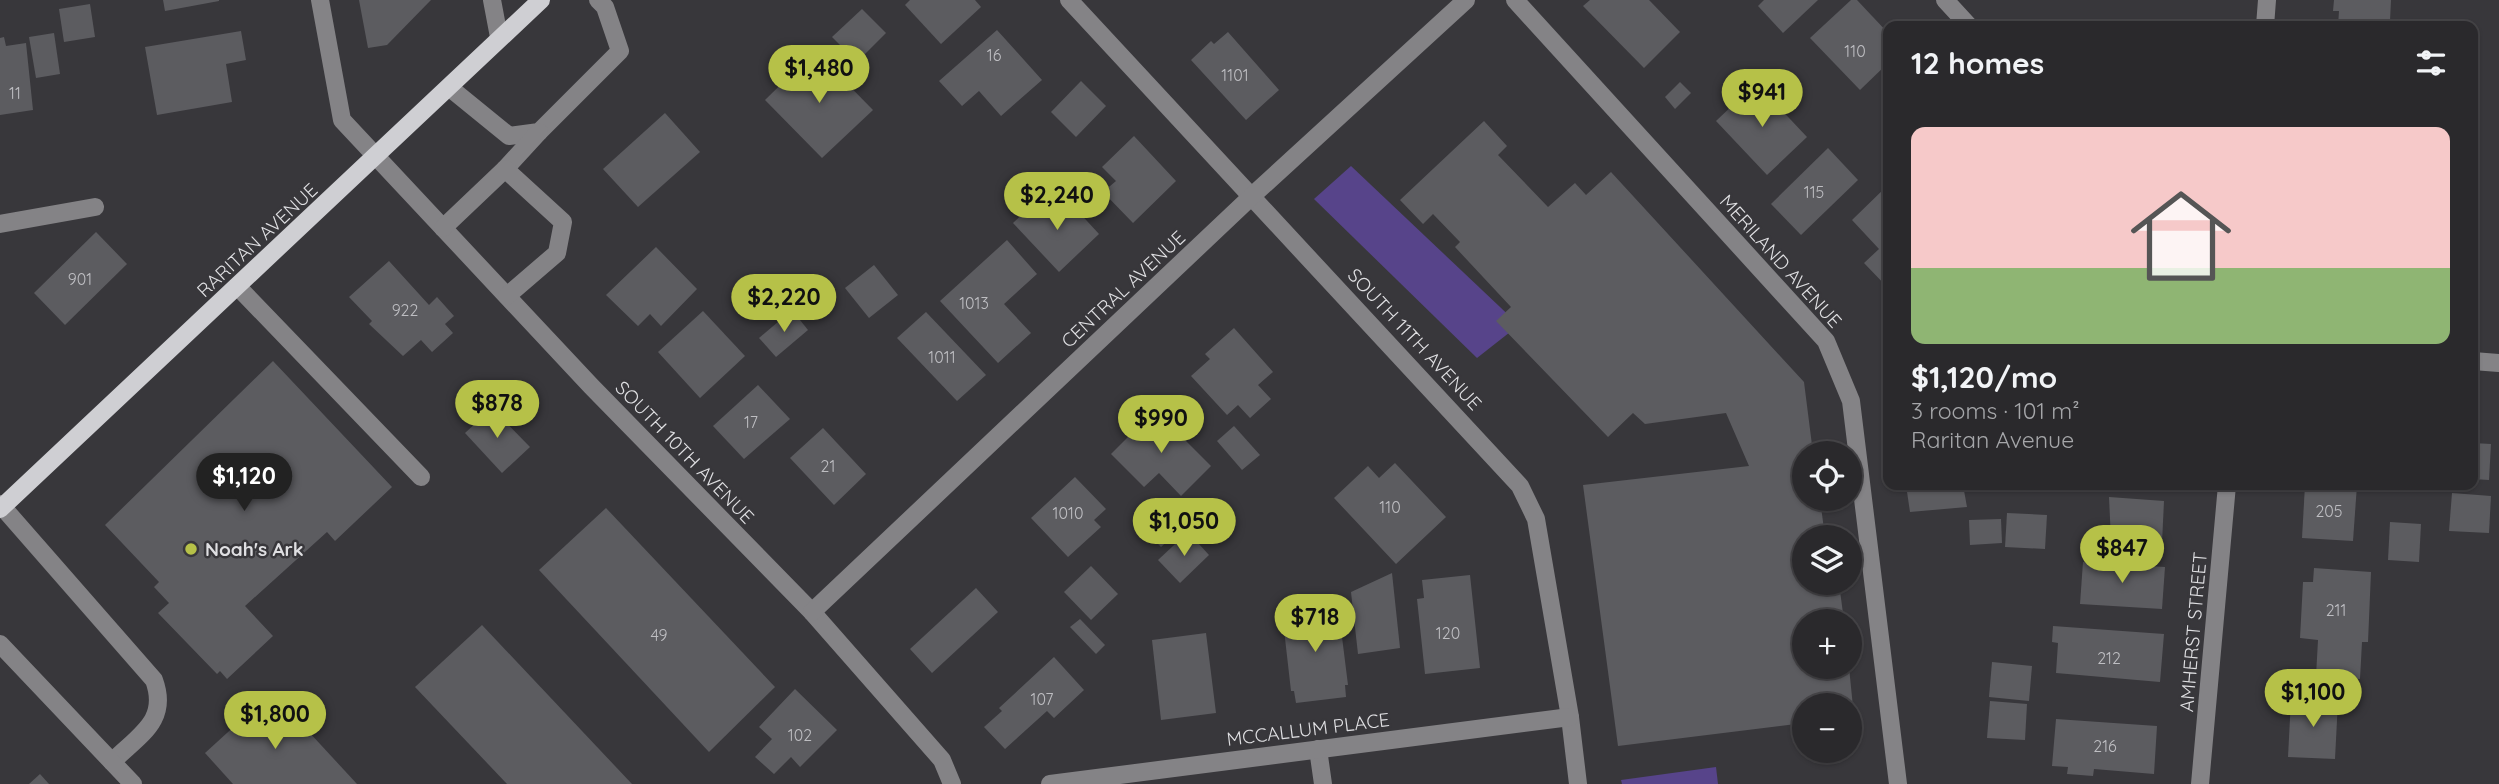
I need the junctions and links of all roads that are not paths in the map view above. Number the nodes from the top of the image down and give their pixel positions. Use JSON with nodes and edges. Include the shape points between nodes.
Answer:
{"nodes":[{"id":1,"x":320,"y":0,"type":"edge"},
{"id":2,"x":492,"y":0,"type":"edge"},
{"id":3,"x":541,"y":0,"type":"edge"},
{"id":4,"x":598,"y":0,"type":"edge"},
{"id":5,"x":1069,"y":0,"type":"edge"},
{"id":6,"x":1466,"y":0,"type":"edge"},
{"id":7,"x":1515,"y":0,"type":"edge"},
{"id":8,"x":1945,"y":0,"type":"edge"},
{"id":9,"x":2267,"y":0,"type":"edge"},
{"id":10,"x":1964,"y":21,"type":"edge"},
{"id":11,"x":2265,"y":21,"type":"edge"},
{"id":12,"x":499,"y":37,"type":"junction"},
{"id":13,"x":450,"y":88,"type":"junction"},
{"id":14,"x":539,"y":132,"type":"junction"},
{"id":15,"x":376,"y":157,"type":"junction"},
{"id":16,"x":505,"y":169,"type":"junction"},
{"id":17,"x":1253,"y":195,"type":"junction"},
{"id":18,"x":95,"y":207,"type":"dead end"},
{"id":19,"x":0,"y":224,"type":"edge"},
{"id":20,"x":443,"y":228,"type":"junction"},
{"id":21,"x":238,"y":287,"type":"junction"},
{"id":22,"x":507,"y":296,"type":"junction"},
{"id":23,"x":2478,"y":361,"type":"edge"},
{"id":24,"x":2499,"y":363,"type":"edge"},
{"id":25,"x":421,"y":477,"type":"dead end"},
{"id":26,"x":2227,"y":490,"type":"edge"},
{"id":27,"x":1,"y":506,"type":"edge"},
{"id":28,"x":812,"y":612,"type":"junction"},
{"id":29,"x":0,"y":643,"type":"edge"},
{"id":30,"x":1570,"y":716,"type":"junction"},
{"id":31,"x":1318,"y":749,"type":"junction"},
{"id":32,"x":112,"y":762,"type":"junction"},
{"id":33,"x":133,"y":784,"type":"edge"},
{"id":34,"x":953,"y":784,"type":"edge"},
{"id":35,"x":1050,"y":784,"type":"edge"},
{"id":36,"x":1323,"y":784,"type":"edge"},
{"id":37,"x":1578,"y":784,"type":"edge"},
{"id":38,"x":1898,"y":784,"type":"edge"},
{"id":39,"x":2200,"y":784,"type":"edge"}],
"edges":[{"from":1,"to":15,"type":"street","name":"SOUTH 10TH AVENUE","via":[[342,120]]},
{"from":2,"to":12,"type":"street"},
{"from":3,"to":12,"type":"main road","name":"RARITAN AVENUE"},
{"from":4,"to":14,"type":"street","via":[[605,7],[620,51]]},
{"from":5,"to":17,"type":"street","name":"SOUTH 11TH AVENUE"},
{"from":6,"to":17,"type":"street","name":"CENTRAL AVENUE"},
{"from":7,"to":38,"type":"street","name":"MERILAND AVENUE","via":[[1805,316],[1832,352],[1851,401]]},
{"from":8,"to":10,"type":"street"},
{"from":9,"to":11,"type":"street"},
{"from":12,"to":13,"type":"main road","name":"RARITAN AVENUE"},
{"from":13,"to":14,"type":"street","via":[[509,136]]},
{"from":13,"to":15,"type":"main road","name":"RARITAN AVENUE"},
{"from":14,"to":16,"type":"street"},
{"from":15,"to":20,"type":"street","name":"SOUTH 10TH AVENUE"},
{"from":15,"to":21,"type":"main road","name":"RARITAN AVENUE"},
{"from":16,"to":20,"type":"street"},
{"from":16,"to":22,"type":"street","via":[[563,222],[557,253]]},
{"from":17,"to":28,"type":"street","name":"CENTRAL AVENUE"},
{"from":17,"to":30,"type":"street","name":"SOUTH 11TH AVENUE","via":[[1520,486],[1536,519]]},
{"from":18,"to":19,"type":"street"},
{"from":20,"to":22,"type":"street","name":"SOUTH 10TH AVENUE"},
{"from":21,"to":25,"type":"street"},
{"from":21,"to":27,"type":"main road","name":"RARITAN AVENUE"},
{"from":22,"to":28,"type":"street","name":"SOUTH 10TH AVENUE"},
{"from":23,"to":24,"type":"street"},
{"from":26,"to":39,"type":"street","name":"AMHERST STREET"},
{"from":27,"to":32,"type":"street","via":[[154,680],[160,697],[158,716]]},
{"from":28,"to":34,"type":"street","name":"SOUTH 10TH AVENUE","via":[[942,760]]},
{"from":29,"to":32,"type":"street"},
{"from":30,"to":31,"type":"street","name":"MCCALLUM PLACE"},
{"from":30,"to":37,"type":"street","name":"SOUTH 11TH AVENUE"},
{"from":31,"to":35,"type":"street","name":"MCCALLUM PLACE"},
{"from":31,"to":36,"type":"street"},
{"from":32,"to":33,"type":"street"}]}
